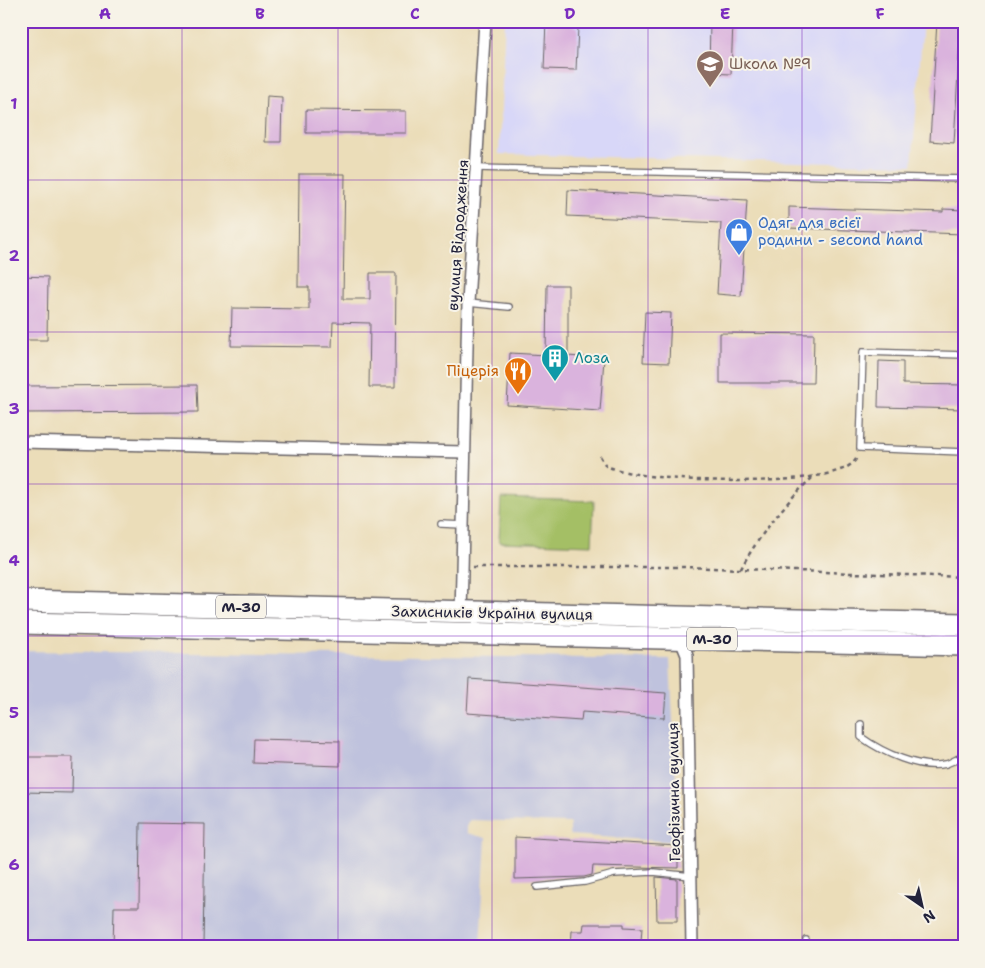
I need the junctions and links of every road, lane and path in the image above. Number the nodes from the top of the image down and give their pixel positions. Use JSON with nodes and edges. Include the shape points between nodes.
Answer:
{"nodes":[{"id":1,"x":485,"y":21,"type":"edge"},
{"id":2,"x":477,"y":168,"type":"junction"},
{"id":3,"x":964,"y":179,"type":"edge"},
{"id":4,"x":468,"y":303,"type":"junction"},
{"id":5,"x":509,"y":307,"type":"dead end"},
{"id":6,"x":964,"y":355,"type":"edge"},
{"id":7,"x":21,"y":442,"type":"edge"},
{"id":8,"x":860,"y":448,"type":"junction"},
{"id":9,"x":464,"y":452,"type":"junction"},
{"id":10,"x":964,"y":452,"type":"edge"},
{"id":11,"x":600,"y":456,"type":"dead end"},
{"id":12,"x":813,"y":477,"type":"junction"},
{"id":13,"x":440,"y":524,"type":"dead end"},
{"id":14,"x":463,"y":525,"type":"junction"},
{"id":15,"x":462,"y":567,"type":"junction"},
{"id":16,"x":741,"y":569,"type":"junction"},
{"id":17,"x":964,"y":577,"type":"edge"},
{"id":18,"x":21,"y":601,"type":"edge"},
{"id":19,"x":462,"y":612,"type":"junction"},
{"id":20,"x":21,"y":623,"type":"edge"},
{"id":21,"x":964,"y":624,"type":"edge"},
{"id":22,"x":460,"y":633,"type":"junction"},
{"id":23,"x":680,"y":638,"type":"junction"},
{"id":24,"x":964,"y":645,"type":"edge"},
{"id":25,"x":861,"y":724,"type":"dead end"},
{"id":26,"x":964,"y":756,"type":"edge"},
{"id":27,"x":691,"y":876,"type":"junction"},
{"id":28,"x":537,"y":887,"type":"dead end"},
{"id":29,"x":692,"y":947,"type":"edge"}],
"edges":[{"from":1,"to":2,"type":"street","name":"вулиця Відродження"},
{"from":2,"to":3,"type":"lane"},
{"from":2,"to":4,"type":"street","name":"вулиця Відродження"},
{"from":4,"to":5,"type":"lane"},
{"from":4,"to":9,"type":"street","name":"вулиця Відродження"},
{"from":6,"to":8,"type":"lane","via":[[863,352]]},
{"from":7,"to":9,"type":"street"},
{"from":8,"to":10,"type":"lane"},
{"from":8,"to":12,"type":"path","via":[[856,460],[848,468]]},
{"from":9,"to":14,"type":"street","name":"вулиця Відродження"},
{"from":11,"to":12,"type":"path","via":[[606,466],[660,477],[768,481]]},
{"from":12,"to":16,"type":"path","via":[[768,528]]},
{"from":13,"to":14,"type":"lane"},
{"from":14,"to":15,"type":"street","name":"вулиця Відродження"},
{"from":15,"to":16,"type":"path"},
{"from":15,"to":19,"type":"street","name":"вулиця Відродження"},
{"from":16,"to":17,"type":"path"},
{"from":18,"to":19,"type":"highway","name":"Захисників України вулиця","number":"М-30"},
{"from":19,"to":21,"type":"highway","name":"Захисників України вулиця","number":"М-30"},
{"from":19,"to":22,"type":"street","name":"вулиця Відродження"},
{"from":20,"to":22,"type":"highway","name":"Захисників України вулиця","number":"М-30"},
{"from":22,"to":23,"type":"highway","name":"Захисників України вулиця","number":"М-30"},
{"from":23,"to":24,"type":"highway","name":"Захисників України вулиця","number":"М-30"},
{"from":23,"to":27,"type":"street","name":"Геофізична вулиця","via":[[687,655]]},
{"from":25,"to":26,"type":"lane","via":[[861,737],[875,747],[902,757],[926,764],[945,764]]},
{"from":27,"to":28,"type":"lane","via":[[643,872],[614,874],[585,882]]},
{"from":27,"to":29,"type":"street","name":"Геофізична вулиця"}]}
